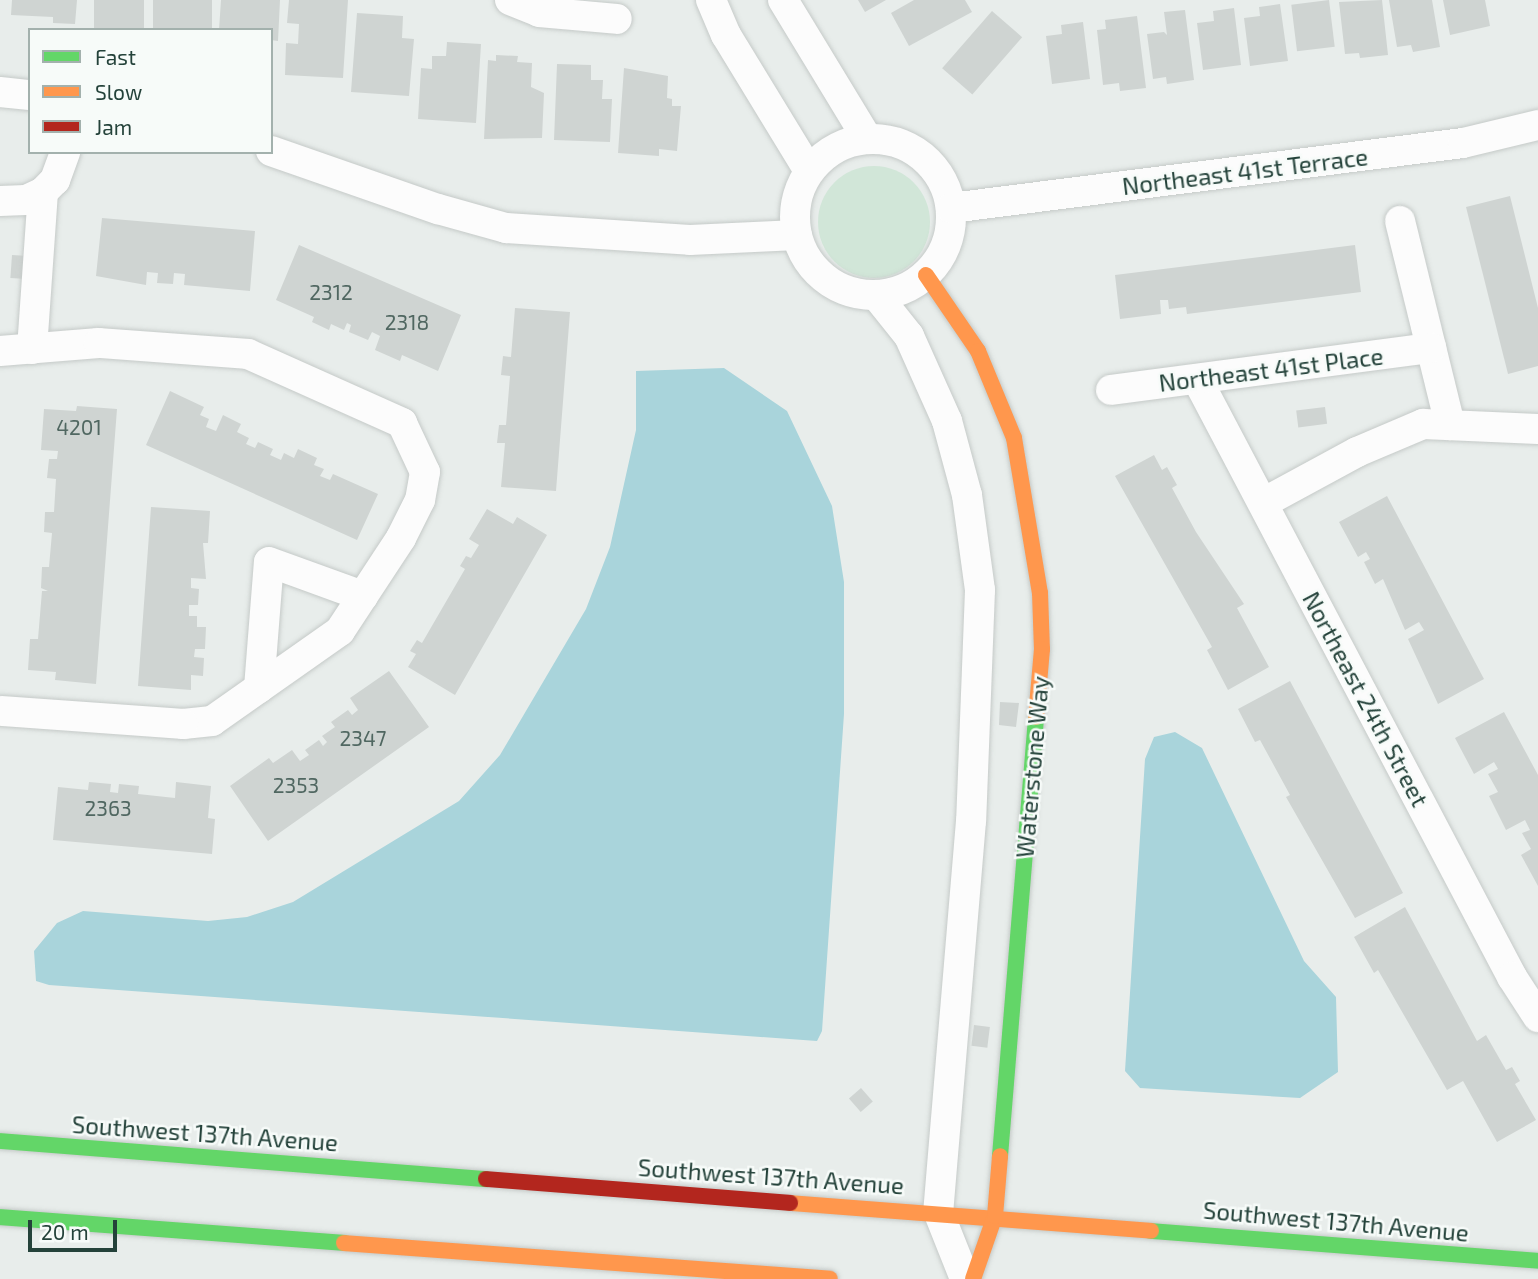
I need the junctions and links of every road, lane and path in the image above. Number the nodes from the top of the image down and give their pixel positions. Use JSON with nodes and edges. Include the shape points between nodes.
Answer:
{"nodes":[{"id":1,"x":510,"y":0,"type":"edge"},
{"id":2,"x":711,"y":0,"type":"edge"},
{"id":3,"x":783,"y":0,"type":"edge"},
{"id":4,"x":617,"y":19,"type":"dead end"},
{"id":5,"x":0,"y":92,"type":"edge"},
{"id":6,"x":28,"y":95,"type":"edge"},
{"id":7,"x":1538,"y":125,"type":"edge"},
{"id":8,"x":867,"y":138,"type":"junction"},
{"id":9,"x":273,"y":151,"type":"edge"},
{"id":10,"x":64,"y":154,"type":"edge"},
{"id":11,"x":809,"y":172,"type":"junction"},
{"id":12,"x":43,"y":192,"type":"junction"},
{"id":13,"x":0,"y":201,"type":"edge"},
{"id":14,"x":951,"y":208,"type":"junction"},
{"id":15,"x":1400,"y":221,"type":"dead end"},
{"id":16,"x":796,"y":234,"type":"junction"},
{"id":17,"x":926,"y":275,"type":"junction"},
{"id":18,"x":877,"y":296,"type":"junction"},
{"id":19,"x":1431,"y":348,"type":"junction"},
{"id":20,"x":32,"y":349,"type":"junction"},
{"id":21,"x":0,"y":351,"type":"edge"},
{"id":22,"x":1197,"y":379,"type":"junction"},
{"id":23,"x":1111,"y":390,"type":"dead end"},
{"id":24,"x":1450,"y":425,"type":"junction"},
{"id":25,"x":1538,"y":429,"type":"edge"},
{"id":26,"x":1263,"y":503,"type":"junction"},
{"id":27,"x":363,"y":596,"type":"junction"},
{"id":28,"x":259,"y":688,"type":"junction"},
{"id":29,"x":0,"y":711,"type":"edge"},
{"id":30,"x":1538,"y":1017,"type":"edge"},
{"id":31,"x":0,"y":1141,"type":"edge"},
{"id":32,"x":938,"y":1211,"type":"junction"},
{"id":33,"x":995,"y":1216,"type":"junction"},
{"id":34,"x":0,"y":1217,"type":"edge"},
{"id":35,"x":1538,"y":1261,"type":"edge"},
{"id":36,"x":830,"y":1279,"type":"edge"},
{"id":37,"x":965,"y":1279,"type":"edge"},
{"id":38,"x":973,"y":1279,"type":"edge"}],
"edges":[{"from":1,"to":4,"type":"street","via":[[539,12]]},
{"from":2,"to":11,"type":"street","via":[[726,34]]},
{"from":3,"to":8,"type":"street"},
{"from":5,"to":6,"type":"street"},
{"from":7,"to":14,"type":"street","name":"Northeast 41st Terrace","via":[[1463,143]]},
{"from":8,"to":11,"type":"street","via":[[845,143]]},
{"from":8,"to":14,"type":"street","via":[[891,140],[932,164],[945,185]]},
{"from":9,"to":16,"type":"street","via":[[506,228],[690,240]]},
{"from":10,"to":12,"type":"street","via":[[55,180]]},
{"from":11,"to":16,"type":"street","via":[[796,202]]},
{"from":12,"to":13,"type":"street","via":[[26,200]]},
{"from":12,"to":20,"type":"street"},
{"from":14,"to":17,"type":"street","via":[[946,244]]},
{"from":15,"to":19,"type":"street"},
{"from":16,"to":18,"type":"street","via":[[807,260],[825,280],[850,293]]},
{"from":17,"to":18,"type":"street","via":[[912,286]]},
{"from":17,"to":33,"type":"main road","name":"Waterstone Way","via":[[978,351],[1014,438],[1040,593],[1042,649]]},
{"from":18,"to":32,"type":"street","via":[[909,336],[947,421],[967,495],[980,590],[971,821]]},
{"from":19,"to":22,"type":"street","name":"Northeast 41st Place"},
{"from":19,"to":24,"type":"street"},
{"from":20,"to":21,"type":"street"},
{"from":20,"to":27,"type":"street","via":[[99,343],[248,354],[402,423],[425,472],[420,500]]},
{"from":22,"to":23,"type":"street","name":"Northeast 41st Place"},
{"from":22,"to":26,"type":"street","name":"Northeast 24th Street"},
{"from":24,"to":25,"type":"street"},
{"from":24,"to":26,"type":"street","via":[[1423,424],[1357,452]]},
{"from":26,"to":30,"type":"street","name":"Northeast 24th Street","via":[[1512,978]]},
{"from":27,"to":28,"type":"street","via":[[340,631]]},
{"from":27,"to":28,"type":"street","via":[[269,562]]},
{"from":28,"to":29,"type":"street","via":[[212,722],[183,724]]},
{"from":31,"to":32,"type":"main road","name":"Southwest 137th Avenue"},
{"from":32,"to":33,"type":"main road","name":"Southwest 137th Avenue"},
{"from":32,"to":37,"type":"street"},
{"from":33,"to":35,"type":"main road","name":"Southwest 137th Avenue"},
{"from":33,"to":38,"type":"main road","name":"Waterstone Way"},
{"from":34,"to":36,"type":"main road"}]}
